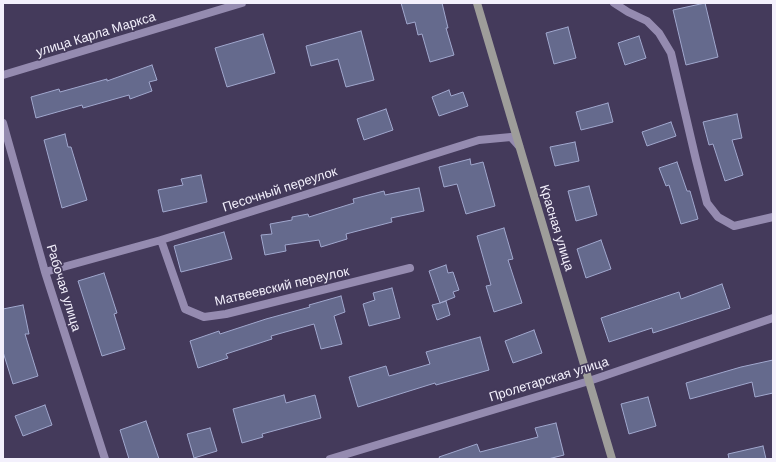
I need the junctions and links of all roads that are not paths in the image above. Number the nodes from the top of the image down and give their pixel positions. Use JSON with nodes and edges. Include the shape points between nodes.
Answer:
{"nodes":[{"id":1,"x":242,"y":3,"type":"edge"},
{"id":2,"x":477,"y":3,"type":"edge"},
{"id":3,"x":614,"y":3,"type":"edge"},
{"id":4,"x":3,"y":75,"type":"edge"},
{"id":5,"x":3,"y":123,"type":"edge"},
{"id":6,"x":519,"y":146,"type":"junction"},
{"id":7,"x":773,"y":217,"type":"edge"},
{"id":8,"x":161,"y":240,"type":"junction"},
{"id":9,"x":410,"y":268,"type":"dead end"},
{"id":10,"x":45,"y":272,"type":"junction"},
{"id":11,"x":773,"y":318,"type":"edge"},
{"id":12,"x":589,"y":381,"type":"junction"},
{"id":13,"x":105,"y":459,"type":"edge"},
{"id":14,"x":330,"y":459,"type":"edge"},
{"id":15,"x":612,"y":459,"type":"edge"}],
"edges":[{"from":1,"to":4,"type":"street","name":"улица Карла Маркса"},
{"from":2,"to":6,"type":"street","name":"Красная улица"},
{"from":3,"to":7,"type":"street","via":[[647,21],[671,53],[707,203],[718,217],[734,226]]},
{"from":5,"to":10,"type":"street","name":"Рабочая улица"},
{"from":6,"to":8,"type":"street","name":"Песочный переулок","via":[[511,137],[479,140]]},
{"from":6,"to":12,"type":"street","name":"Красная улица"},
{"from":8,"to":9,"type":"street","name":"Матвеевский переулок","via":[[185,309],[204,317],[226,314]]},
{"from":8,"to":10,"type":"street","name":"Песочный переулок"},
{"from":10,"to":13,"type":"street","name":"Рабочая улица"},
{"from":11,"to":12,"type":"street","name":"Пролетарская улица"},
{"from":12,"to":14,"type":"street","name":"Пролетарская улица"},
{"from":12,"to":15,"type":"street","name":"Красная улица"}]}
